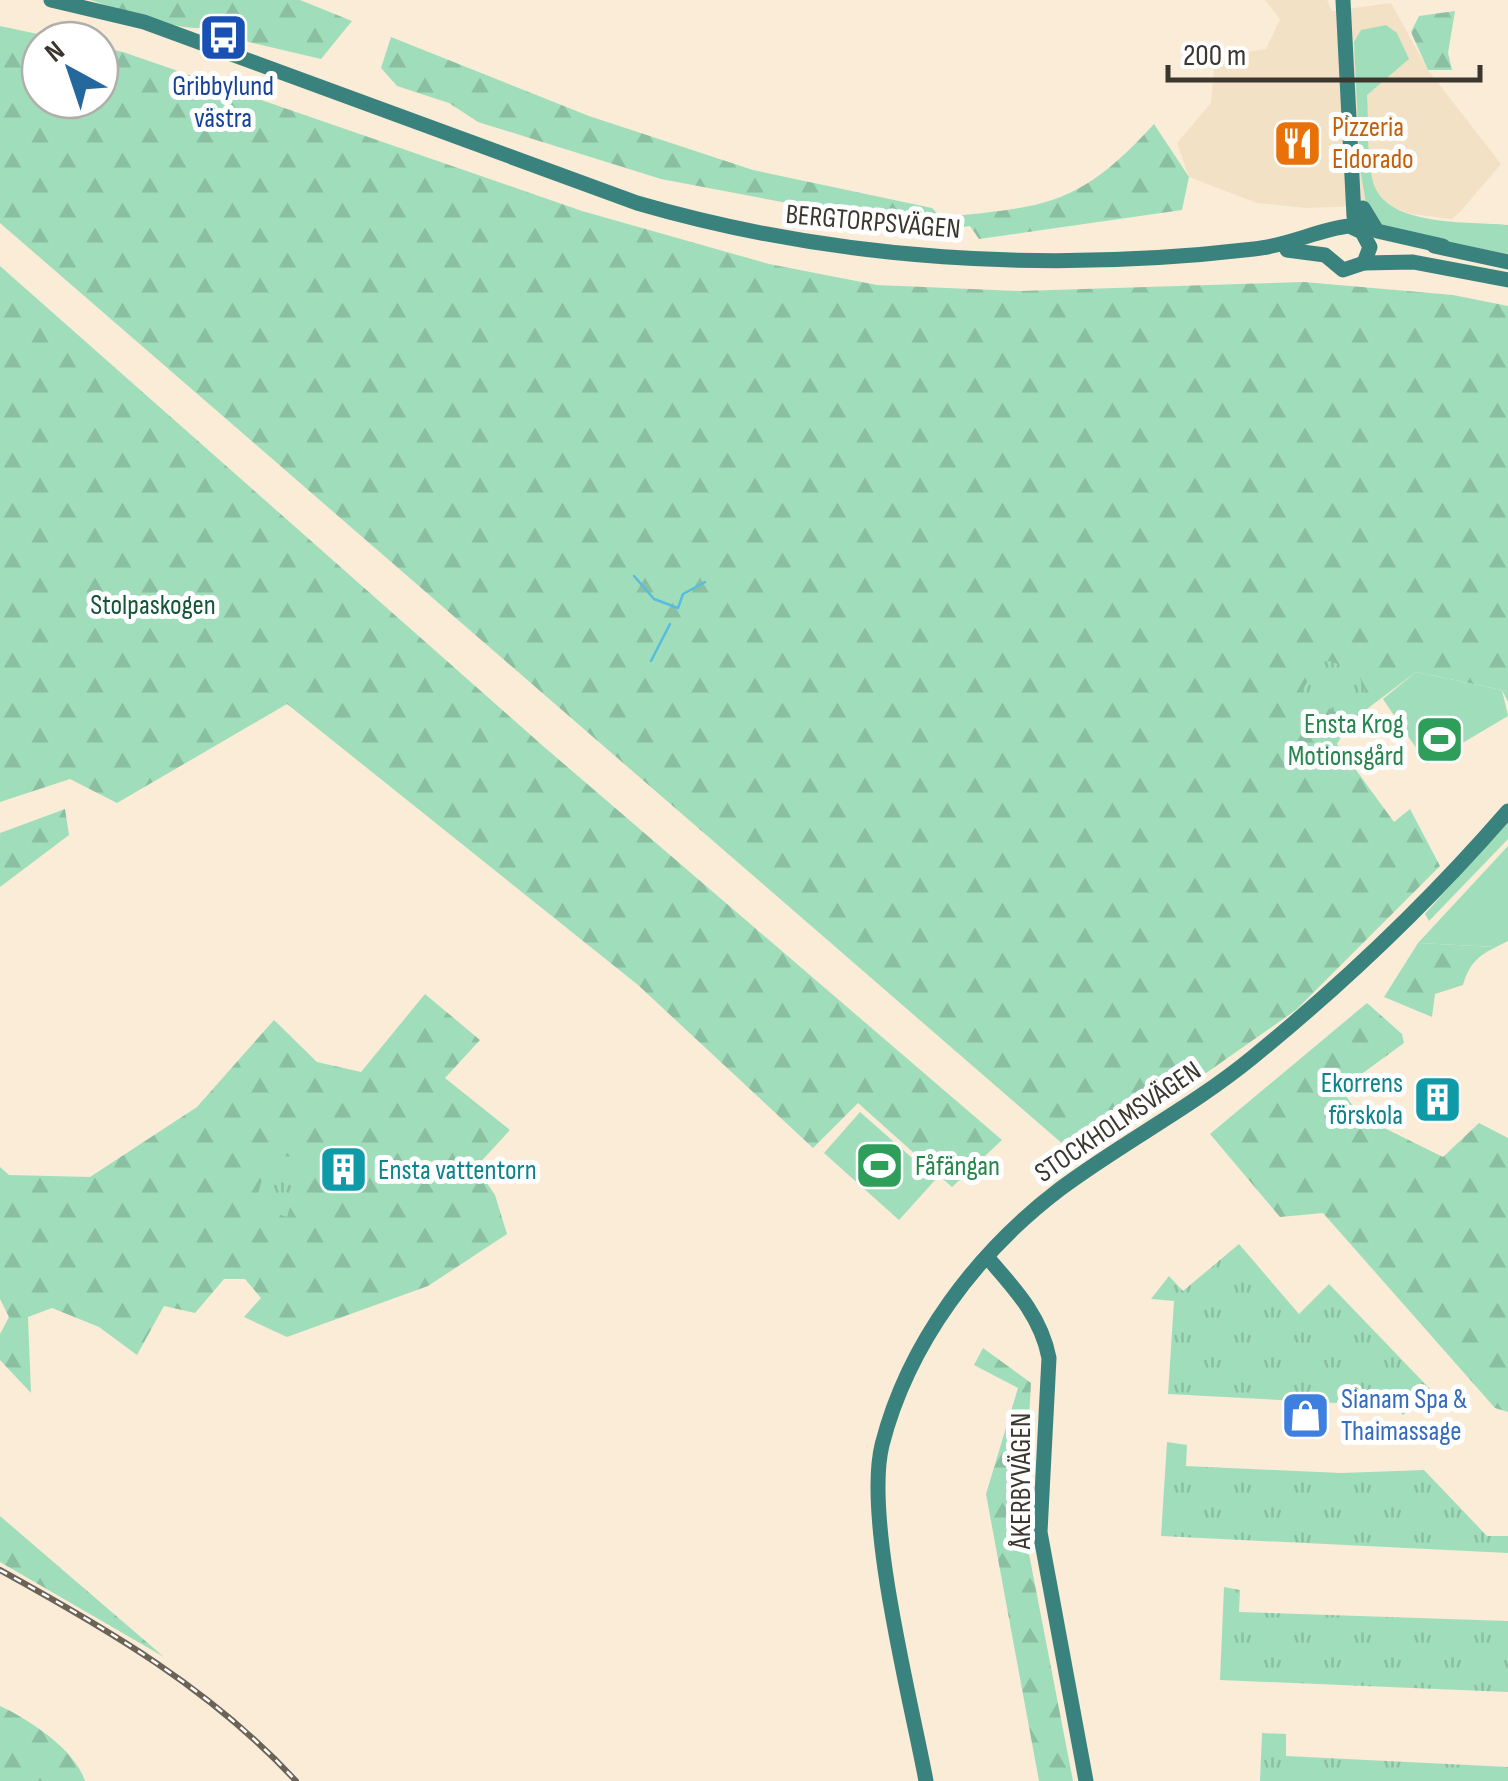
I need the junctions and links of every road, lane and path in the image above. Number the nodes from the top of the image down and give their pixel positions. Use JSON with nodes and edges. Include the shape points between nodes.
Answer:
{"nodes":[{"id":1,"x":51,"y":0,"type":"edge"},
{"id":2,"x":1342,"y":0,"type":"edge"},
{"id":3,"x":1351,"y":144,"type":"junction"},
{"id":4,"x":1333,"y":230,"type":"junction"},
{"id":5,"x":1364,"y":234,"type":"junction"},
{"id":6,"x":1443,"y":246,"type":"junction"},
{"id":7,"x":1258,"y":249,"type":"junction"},
{"id":8,"x":1325,"y":255,"type":"junction"},
{"id":9,"x":1508,"y":262,"type":"edge"},
{"id":10,"x":1364,"y":264,"type":"junction"},
{"id":11,"x":1508,"y":280,"type":"edge"},
{"id":12,"x":1508,"y":811,"type":"edge"},
{"id":13,"x":987,"y":1256,"type":"junction"},
{"id":14,"x":926,"y":1781,"type":"edge"},
{"id":15,"x":1086,"y":1781,"type":"edge"}],
"edges":[{"from":1,"to":7,"type":"main road","name":"BERGTORPSVÄGEN","via":[[144,22],[719,227],[862,251],[1102,259]]},
{"from":2,"to":3,"type":"main road"},
{"from":3,"to":4,"type":"main road","via":[[1343,212]]},
{"from":3,"to":5,"type":"main road","via":[[1354,216]]},
{"from":3,"to":6,"type":"main road","via":[[1368,222],[1389,235]]},
{"from":4,"to":5,"type":"main road","name":"BERGTORPSVÄGEN","via":[[1350,226]]},
{"from":4,"to":7,"type":"main road","name":"BERGTORPSVÄGEN"},
{"from":4,"to":8,"type":"main road"},
{"from":5,"to":6,"type":"main road","name":"BERGTORPSVÄGEN"},
{"from":5,"to":10,"type":"main road","via":[[1370,247]]},
{"from":6,"to":9,"type":"main road","name":"BERGTORPSVÄGEN"},
{"from":7,"to":8,"type":"main road","name":"BERGTORPSVÄGEN"},
{"from":8,"to":10,"type":"main road","name":"BERGTORPSVÄGEN","via":[[1344,270]]},
{"from":10,"to":11,"type":"main road","name":"BERGTORPSVÄGEN","via":[[1413,262]]},
{"from":12,"to":13,"type":"main road","name":"STOCKHOLMSVÄGEN","via":[[1416,915],[1254,1057],[1058,1191]]},
{"from":13,"to":14,"type":"main road","name":"STOCKHOLMSVÄGEN","via":[[939,1314],[881,1447],[884,1553]]},
{"from":13,"to":15,"type":"main road","name":"ÅKERBYVÄGEN","via":[[1029,1307],[1049,1358],[1040,1532]]}]}
